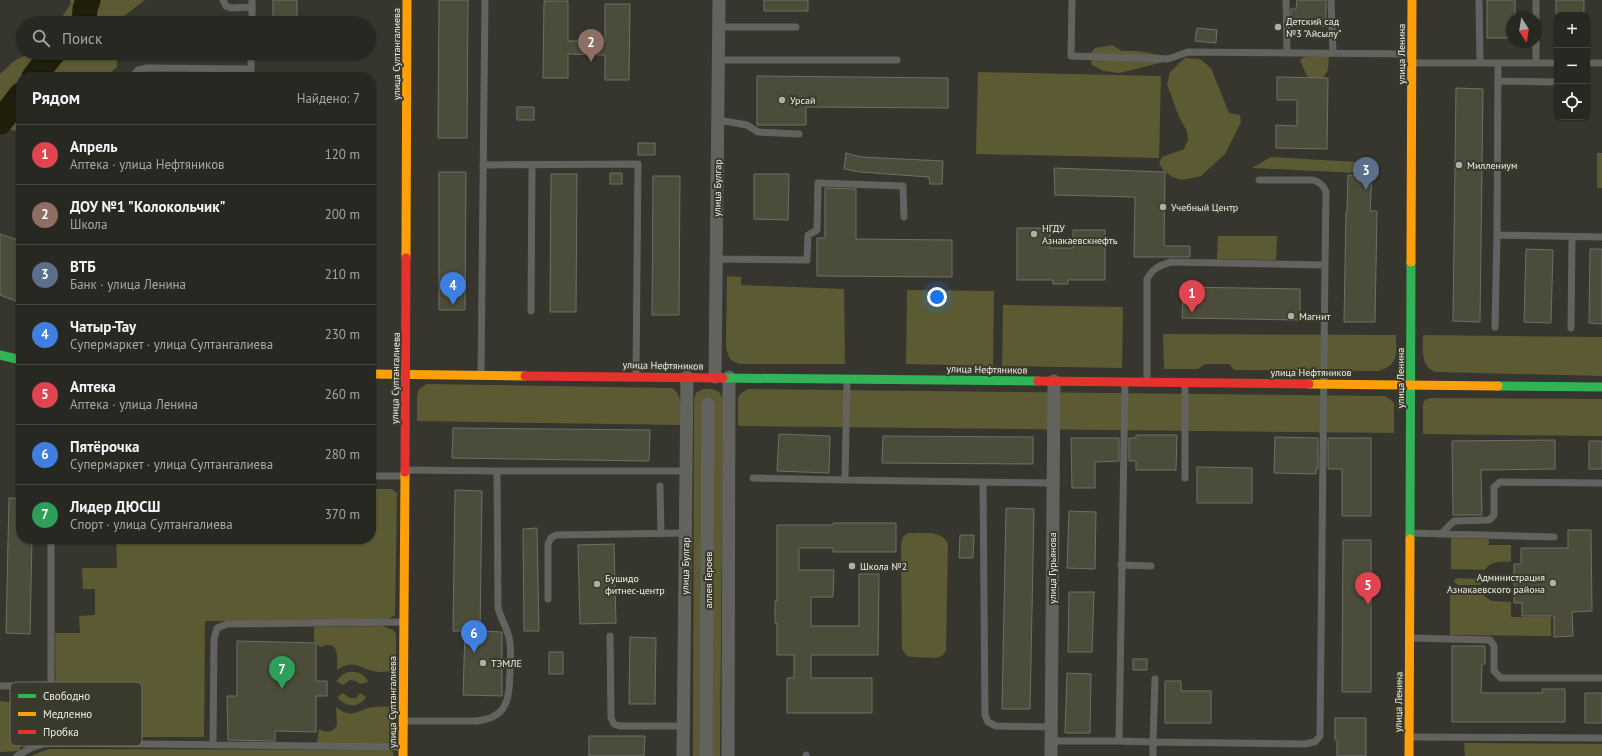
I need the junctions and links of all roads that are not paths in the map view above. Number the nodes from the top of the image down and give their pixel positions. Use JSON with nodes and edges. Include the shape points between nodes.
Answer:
{"nodes":[{"id":1,"x":223,"y":0,"type":"edge"},
{"id":2,"x":407,"y":0,"type":"edge"},
{"id":3,"x":485,"y":0,"type":"edge"},
{"id":4,"x":719,"y":0,"type":"edge"},
{"id":5,"x":1072,"y":0,"type":"edge"},
{"id":6,"x":1286,"y":0,"type":"edge"},
{"id":7,"x":1331,"y":0,"type":"edge"},
{"id":8,"x":1412,"y":0,"type":"edge"},
{"id":9,"x":1479,"y":0,"type":"edge"},
{"id":10,"x":1536,"y":0,"type":"edge"},
{"id":11,"x":252,"y":4,"type":"edge"},
{"id":12,"x":1536,"y":12,"type":"edge"},
{"id":13,"x":252,"y":16,"type":"edge"},
{"id":14,"x":719,"y":27,"type":"junction"},
{"id":15,"x":796,"y":27,"type":"dead end"},
{"id":16,"x":1536,"y":48,"type":"edge"},
{"id":17,"x":1287,"y":52,"type":"junction"},
{"id":18,"x":1333,"y":53,"type":"junction"},
{"id":19,"x":1412,"y":58,"type":"junction"},
{"id":20,"x":251,"y":60,"type":"edge"},
{"id":21,"x":718,"y":60,"type":"junction"},
{"id":22,"x":897,"y":60,"type":"dead end"},
{"id":23,"x":1480,"y":63,"type":"junction"},
{"id":24,"x":1498,"y":63,"type":"junction"},
{"id":25,"x":1536,"y":63,"type":"junction"},
{"id":26,"x":1554,"y":63,"type":"edge"},
{"id":27,"x":1590,"y":63,"type":"edge"},
{"id":28,"x":1602,"y":63,"type":"edge"},
{"id":29,"x":251,"y":69,"type":"joint"},
{"id":30,"x":136,"y":72,"type":"edge"},
{"id":31,"x":1498,"y":81,"type":"junction"},
{"id":32,"x":1554,"y":82,"type":"edge"},
{"id":33,"x":718,"y":120,"type":"junction"},
{"id":34,"x":799,"y":134,"type":"dead end"},
{"id":35,"x":483,"y":165,"type":"junction"},
{"id":36,"x":532,"y":165,"type":"junction"},
{"id":37,"x":1259,"y":180,"type":"dead end"},
{"id":38,"x":904,"y":217,"type":"dead end"},
{"id":39,"x":1497,"y":236,"type":"junction"},
{"id":40,"x":1572,"y":237,"type":"junction"},
{"id":41,"x":1602,"y":237,"type":"edge"},
{"id":42,"x":716,"y":259,"type":"junction"},
{"id":43,"x":1325,"y":265,"type":"junction"},
{"id":44,"x":532,"y":311,"type":"dead end"},
{"id":45,"x":1495,"y":327,"type":"dead end"},
{"id":46,"x":1571,"y":328,"type":"dead end"},
{"id":47,"x":0,"y":355,"type":"edge"},
{"id":48,"x":16,"y":359,"type":"edge"},
{"id":49,"x":376,"y":374,"type":"edge"},
{"id":50,"x":406,"y":374,"type":"junction"},
{"id":51,"x":481,"y":375,"type":"junction"},
{"id":52,"x":636,"y":376,"type":"junction"},
{"id":53,"x":687,"y":377,"type":"junction"},
{"id":54,"x":715,"y":377,"type":"junction"},
{"id":55,"x":729,"y":377,"type":"junction"},
{"id":56,"x":847,"y":378,"type":"junction"},
{"id":57,"x":1054,"y":381,"type":"junction"},
{"id":58,"x":1125,"y":382,"type":"junction"},
{"id":59,"x":1147,"y":382,"type":"junction"},
{"id":60,"x":1185,"y":382,"type":"junction"},
{"id":61,"x":1324,"y":384,"type":"junction"},
{"id":62,"x":1411,"y":384,"type":"junction"},
{"id":63,"x":1602,"y":387,"type":"edge"},
{"id":64,"x":708,"y":404,"type":"dead end"},
{"id":65,"x":498,"y":471,"type":"junction"},
{"id":66,"x":686,"y":471,"type":"junction"},
{"id":67,"x":405,"y":473,"type":"junction"},
{"id":68,"x":376,"y":476,"type":"edge"},
{"id":69,"x":753,"y":478,"type":"dead end"},
{"id":70,"x":1185,"y":478,"type":"dead end"},
{"id":71,"x":845,"y":480,"type":"junction"},
{"id":72,"x":983,"y":482,"type":"junction"},
{"id":73,"x":1053,"y":483,"type":"junction"},
{"id":74,"x":1602,"y":483,"type":"edge"},
{"id":75,"x":660,"y":486,"type":"dead end"},
{"id":76,"x":1410,"y":532,"type":"junction"},
{"id":77,"x":686,"y":533,"type":"junction"},
{"id":78,"x":661,"y":534,"type":"junction"},
{"id":79,"x":1441,"y":534,"type":"junction"},
{"id":80,"x":1554,"y":536,"type":"dead end"},
{"id":81,"x":52,"y":544,"type":"edge"},
{"id":82,"x":1121,"y":565,"type":"junction"},
{"id":83,"x":1151,"y":566,"type":"dead end"},
{"id":84,"x":548,"y":599,"type":"dead end"},
{"id":85,"x":404,"y":622,"type":"junction"},
{"id":86,"x":610,"y":636,"type":"dead end"},
{"id":87,"x":1410,"y":638,"type":"junction"},
{"id":88,"x":1602,"y":678,"type":"edge"},
{"id":89,"x":0,"y":679,"type":"edge"},
{"id":90,"x":1154,"y":679,"type":"dead end"},
{"id":91,"x":52,"y":682,"type":"edge"},
{"id":92,"x":0,"y":686,"type":"edge"},
{"id":93,"x":8,"y":686,"type":"joint"},
{"id":94,"x":404,"y":720,"type":"junction"},
{"id":95,"x":683,"y":726,"type":"junction"},
{"id":96,"x":1051,"y":727,"type":"junction"},
{"id":97,"x":1409,"y":737,"type":"junction"},
{"id":98,"x":1602,"y":738,"type":"edge"},
{"id":99,"x":1051,"y":741,"type":"junction"},
{"id":100,"x":1119,"y":741,"type":"junction"},
{"id":101,"x":1153,"y":742,"type":"junction"},
{"id":102,"x":142,"y":744,"type":"edge"},
{"id":103,"x":213,"y":744,"type":"junction"},
{"id":104,"x":36,"y":746,"type":"edge"},
{"id":105,"x":403,"y":752,"type":"edge"},
{"id":106,"x":17,"y":756,"type":"edge"},
{"id":107,"x":683,"y":756,"type":"edge"},
{"id":108,"x":706,"y":756,"type":"edge"},
{"id":109,"x":728,"y":756,"type":"edge"},
{"id":110,"x":1050,"y":756,"type":"edge"},
{"id":111,"x":1153,"y":756,"type":"edge"},
{"id":112,"x":1409,"y":756,"type":"edge"}],
"edges":[{"from":1,"to":11,"type":"lane","via":[[226,6],[231,8]]},
{"from":2,"to":50,"type":"street","name":"улица Султангалиева"},
{"from":3,"to":35,"type":"lane"},
{"from":4,"to":14,"type":"street","name":"улица Булгар"},
{"from":5,"to":17,"type":"lane","via":[[1071,56],[1168,59],[1188,52]]},
{"from":6,"to":17,"type":"lane"},
{"from":7,"to":18,"type":"lane"},
{"from":8,"to":19,"type":"street","name":"улица Ленина"},
{"from":9,"to":23,"type":"lane"},
{"from":10,"to":12,"type":"lane"},
{"from":11,"to":13,"type":"lane"},
{"from":14,"to":15,"type":"lane"},
{"from":14,"to":21,"type":"street","name":"улица Булгар"},
{"from":16,"to":25,"type":"lane"},
{"from":17,"to":18,"type":"lane"},
{"from":18,"to":19,"type":"lane"},
{"from":19,"to":23,"type":"lane"},
{"from":19,"to":62,"type":"street","name":"улица Ленина"},
{"from":20,"to":29,"type":"lane"},
{"from":21,"to":22,"type":"lane"},
{"from":21,"to":33,"type":"street","name":"улица Булгар"},
{"from":23,"to":24,"type":"lane"},
{"from":24,"to":25,"type":"lane"},
{"from":24,"to":31,"type":"lane"},
{"from":25,"to":26,"type":"lane"},
{"from":27,"to":28,"type":"lane"},
{"from":29,"to":30,"type":"lane","via":[[147,68]]},
{"from":31,"to":32,"type":"lane"},
{"from":31,"to":39,"type":"lane"},
{"from":33,"to":34,"type":"lane","via":[[747,125],[758,132]]},
{"from":33,"to":42,"type":"street","name":"улица Булгар"},
{"from":35,"to":36,"type":"lane"},
{"from":35,"to":51,"type":"lane"},
{"from":36,"to":44,"type":"lane"},
{"from":36,"to":52,"type":"lane","via":[[638,164]]},
{"from":37,"to":43,"type":"lane","via":[[1313,180],[1318,181],[1324,188]]},
{"from":38,"to":42,"type":"lane","via":[[903,186],[818,183],[817,230],[808,236],[807,260]]},
{"from":39,"to":40,"type":"lane"},
{"from":39,"to":45,"type":"lane"},
{"from":40,"to":41,"type":"lane"},
{"from":40,"to":46,"type":"lane"},
{"from":42,"to":54,"type":"street","name":"улица Булгар"},
{"from":43,"to":59,"type":"lane","via":[[1171,262],[1155,268],[1146,279]]},
{"from":43,"to":61,"type":"lane"},
{"from":47,"to":48,"type":"street"},
{"from":49,"to":50,"type":"street","name":"улица Нефтяников"},
{"from":50,"to":51,"type":"street","name":"улица Нефтяников"},
{"from":50,"to":67,"type":"street","name":"улица Султангалиева"},
{"from":51,"to":52,"type":"street","name":"улица Нефтяников"},
{"from":52,"to":53,"type":"street","name":"улица Нефтяников"},
{"from":53,"to":54,"type":"street","name":"улица Нефтяников"},
{"from":53,"to":66,"type":"street","name":"улица Булгар"},
{"from":54,"to":55,"type":"street","name":"улица Нефтяников"},
{"from":55,"to":56,"type":"street","name":"улица Нефтяников"},
{"from":55,"to":109,"type":"street"},
{"from":56,"to":57,"type":"street","name":"улица Нефтяников"},
{"from":56,"to":71,"type":"lane"},
{"from":57,"to":58,"type":"street","name":"улица Нефтяников"},
{"from":57,"to":73,"type":"street","name":"улица Гурьянова"},
{"from":58,"to":59,"type":"street","name":"улица Нефтяников"},
{"from":58,"to":82,"type":"lane"},
{"from":59,"to":60,"type":"street","name":"улица Нефтяников"},
{"from":60,"to":61,"type":"street","name":"улица Нефтяников"},
{"from":60,"to":70,"type":"lane"},
{"from":61,"to":62,"type":"street","name":"улица Нефтяников"},
{"from":61,"to":101,"type":"lane","via":[[1320,736],[1315,742],[1304,744]]},
{"from":62,"to":63,"type":"street","name":"улица Нефтяников"},
{"from":62,"to":76,"type":"street","name":"улица Ленина"},
{"from":64,"to":108,"type":"street","name":"аллея Героев"},
{"from":65,"to":66,"type":"lane"},
{"from":65,"to":67,"type":"lane"},
{"from":65,"to":94,"type":"lane","via":[[498,607],[511,645],[507,700],[496,716],[487,720]]},
{"from":66,"to":77,"type":"street","name":"улица Булгар"},
{"from":67,"to":68,"type":"lane"},
{"from":67,"to":85,"type":"street","name":"улица Султангалиева"},
{"from":69,"to":71,"type":"lane"},
{"from":71,"to":72,"type":"lane"},
{"from":72,"to":73,"type":"lane"},
{"from":72,"to":96,"type":"lane","via":[[985,715],[988,722],[996,726]]},
{"from":73,"to":96,"type":"street","name":"улица Гурьянова"},
{"from":74,"to":79,"type":"lane","via":[[1500,482],[1494,487],[1492,518],[1454,521]]},
{"from":75,"to":78,"type":"lane"},
{"from":76,"to":79,"type":"lane"},
{"from":76,"to":87,"type":"street","name":"улица Ленина"},
{"from":77,"to":78,"type":"lane"},
{"from":77,"to":95,"type":"street","name":"улица Булгар"},
{"from":78,"to":84,"type":"lane","via":[[556,535],[548,544]]},
{"from":79,"to":80,"type":"lane"},
{"from":81,"to":91,"type":"lane"},
{"from":82,"to":83,"type":"lane"},
{"from":82,"to":100,"type":"lane"},
{"from":85,"to":94,"type":"street","name":"улица Султангалиева"},
{"from":85,"to":103,"type":"lane","via":[[227,624],[217,628],[214,639]]},
{"from":86,"to":95,"type":"lane","via":[[611,718],[614,724]]},
{"from":87,"to":88,"type":"lane","via":[[1490,640],[1494,646],[1494,672],[1500,678]]},
{"from":87,"to":97,"type":"street","name":"улица Ленина"},
{"from":89,"to":93,"type":"lane"},
{"from":90,"to":101,"type":"lane"},
{"from":92,"to":93,"type":"lane"},
{"from":94,"to":105,"type":"street","name":"улица Султангалиева"},
{"from":95,"to":107,"type":"street","name":"улица Булгар"},
{"from":96,"to":99,"type":"street","name":"улица Гурьянова"},
{"from":97,"to":98,"type":"lane"},
{"from":97,"to":112,"type":"street","name":"улица Ленина"},
{"from":99,"to":100,"type":"lane"},
{"from":99,"to":110,"type":"street","name":"улица Гурьянова"},
{"from":100,"to":101,"type":"lane"},
{"from":101,"to":111,"type":"lane"},
{"from":102,"to":103,"type":"lane"},
{"from":103,"to":105,"type":"lane"},
{"from":104,"to":106,"type":"lane"}]}
